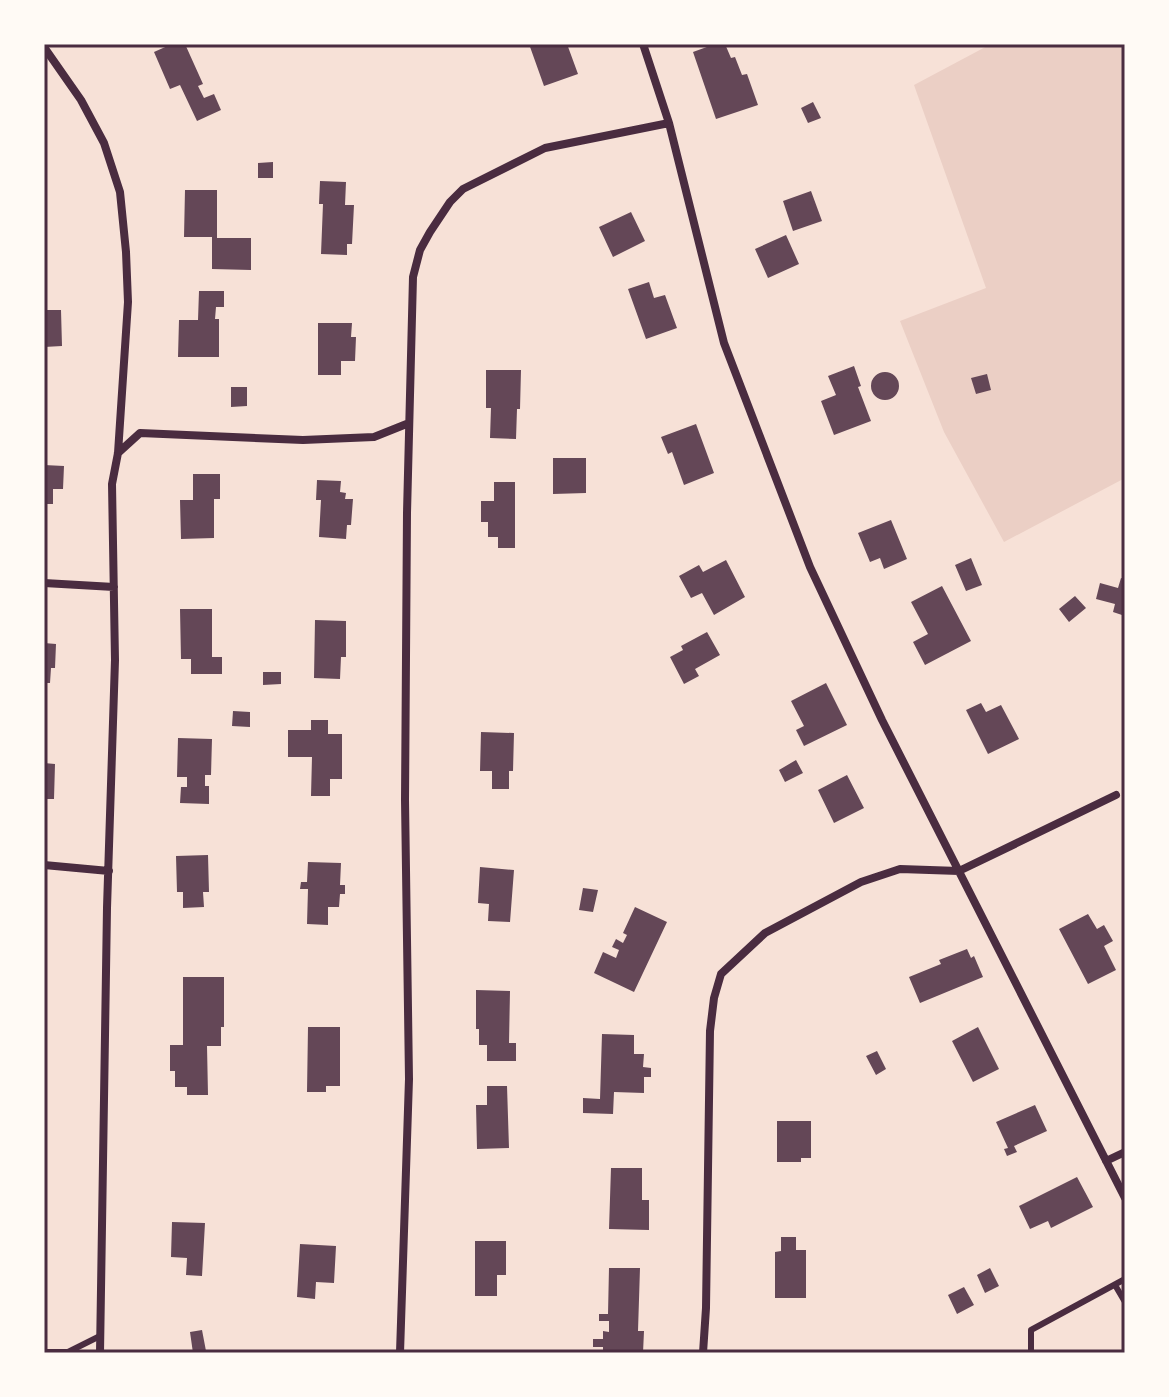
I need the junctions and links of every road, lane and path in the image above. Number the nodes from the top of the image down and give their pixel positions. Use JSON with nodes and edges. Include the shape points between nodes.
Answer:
{"nodes":[{"id":1,"x":643,"y":44,"type":"edge"},
{"id":2,"x":44,"y":47,"type":"edge"},
{"id":3,"x":669,"y":123,"type":"junction"},
{"id":4,"x":409,"y":423,"type":"junction"},
{"id":5,"x":118,"y":453,"type":"junction"},
{"id":6,"x":44,"y":583,"type":"edge"},
{"id":7,"x":114,"y":587,"type":"junction"},
{"id":8,"x":1116,"y":795,"type":"dead end"},
{"id":9,"x":44,"y":865,"type":"edge"},
{"id":10,"x":109,"y":871,"type":"junction"},
{"id":11,"x":959,"y":871,"type":"junction"},
{"id":12,"x":1125,"y":1152,"type":"edge"},
{"id":13,"x":1106,"y":1161,"type":"junction"},
{"id":14,"x":1125,"y":1198,"type":"edge"},
{"id":15,"x":1125,"y":1279,"type":"edge"},
{"id":16,"x":1115,"y":1285,"type":"junction"},
{"id":17,"x":1125,"y":1302,"type":"edge"},
{"id":18,"x":100,"y":1336,"type":"junction"},
{"id":19,"x":44,"y":1352,"type":"edge"},
{"id":20,"x":100,"y":1353,"type":"edge"},
{"id":21,"x":400,"y":1353,"type":"edge"},
{"id":22,"x":703,"y":1353,"type":"edge"},
{"id":23,"x":1031,"y":1353,"type":"edge"}],
"edges":[{"from":1,"to":3,"type":"street"},
{"from":2,"to":5,"type":"street","via":[[104,143],[120,192],[128,302]]},
{"from":3,"to":4,"type":"street","via":[[545,148],[463,189],[450,202],[420,250],[413,277]]},
{"from":3,"to":11,"type":"street","via":[[724,343],[810,567]]},
{"from":4,"to":5,"type":"street","via":[[374,437],[303,440],[140,433]]},
{"from":4,"to":21,"type":"street","via":[[409,1079]]},
{"from":5,"to":7,"type":"street","via":[[112,484]]},
{"from":6,"to":7,"type":"street"},
{"from":7,"to":10,"type":"street"},
{"from":8,"to":11,"type":"street"},
{"from":9,"to":10,"type":"street"},
{"from":10,"to":18,"type":"street"},
{"from":11,"to":13,"type":"street"},
{"from":11,"to":22,"type":"street","via":[[900,869],[861,882],[765,933],[721,974],[710,1031]]},
{"from":12,"to":13,"type":"street"},
{"from":13,"to":14,"type":"street"},
{"from":15,"to":16,"type":"lane"},
{"from":16,"to":17,"type":"lane"},
{"from":16,"to":23,"type":"lane","via":[[1031,1330]]},
{"from":18,"to":19,"type":"lane","via":[[68,1352]]},
{"from":18,"to":20,"type":"street"}]}
